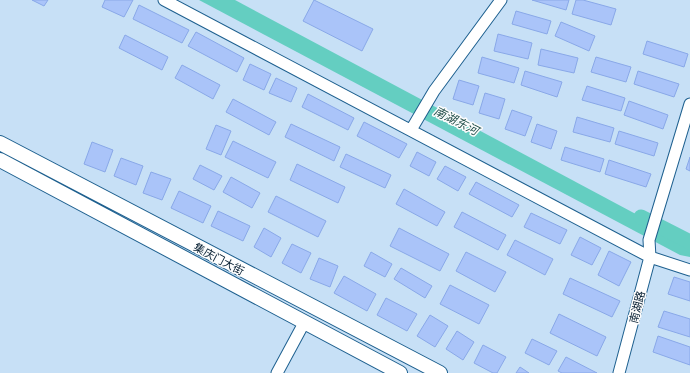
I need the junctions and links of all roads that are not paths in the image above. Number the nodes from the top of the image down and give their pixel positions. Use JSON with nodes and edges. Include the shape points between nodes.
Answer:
{"nodes":[{"id":1,"x":164,"y":0,"type":"edge"},
{"id":2,"x":501,"y":0,"type":"edge"},
{"id":3,"x":690,"y":104,"type":"edge"},
{"id":4,"x":411,"y":130,"type":"junction"},
{"id":5,"x":0,"y":143,"type":"edge"},
{"id":6,"x":0,"y":160,"type":"edge"},
{"id":7,"x":650,"y":257,"type":"junction"},
{"id":8,"x":690,"y":270,"type":"edge"},
{"id":9,"x":304,"y":323,"type":"junction"},
{"id":10,"x":277,"y":373,"type":"edge"},
{"id":11,"x":400,"y":373,"type":"edge"},
{"id":12,"x":440,"y":373,"type":"edge"},
{"id":13,"x":619,"y":373,"type":"edge"}],
"edges":[{"from":1,"to":4,"type":"street"},
{"from":2,"to":4,"type":"street","via":[[434,91]]},
{"from":3,"to":7,"type":"street","name":"南湖路","via":[[649,240]]},
{"from":4,"to":7,"type":"street"},
{"from":5,"to":12,"type":"main road","name":"集庆门大街"},
{"from":6,"to":9,"type":"main road","name":"集庆门大街"},
{"from":7,"to":8,"type":"street"},
{"from":7,"to":13,"type":"street","name":"南湖路"},
{"from":9,"to":10,"type":"street"},
{"from":9,"to":11,"type":"main road","name":"集庆门大街"}]}
